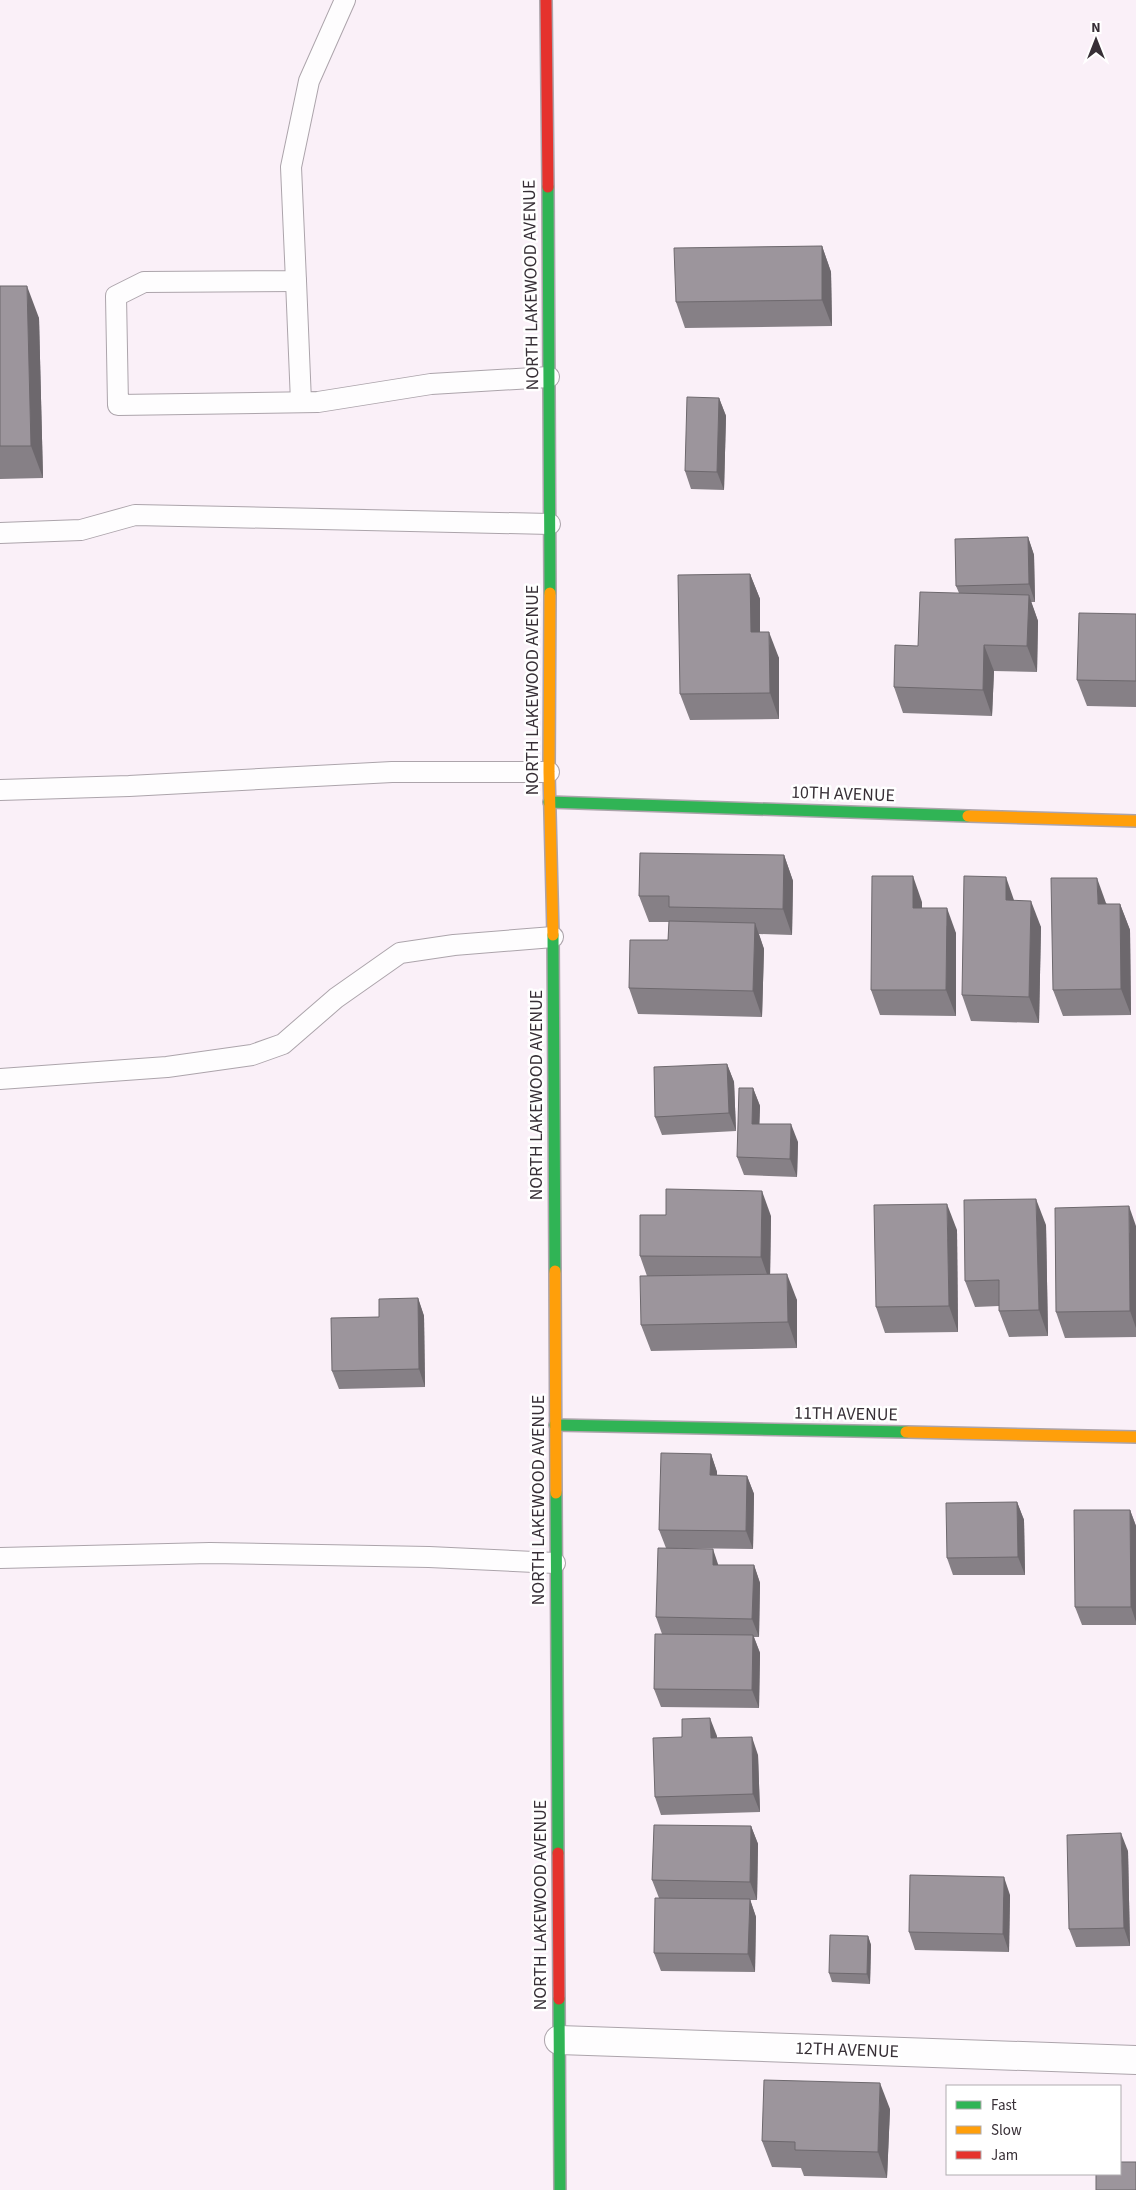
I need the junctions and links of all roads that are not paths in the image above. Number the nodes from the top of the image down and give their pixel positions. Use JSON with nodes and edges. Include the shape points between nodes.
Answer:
{"nodes":[{"id":1,"x":345,"y":0,"type":"edge"},
{"id":2,"x":546,"y":0,"type":"edge"},
{"id":3,"x":296,"y":281,"type":"junction"},
{"id":4,"x":549,"y":377,"type":"junction"},
{"id":5,"x":301,"y":402,"type":"junction"},
{"id":6,"x":550,"y":524,"type":"junction"},
{"id":7,"x":0,"y":533,"type":"edge"},
{"id":8,"x":548,"y":772,"type":"junction"},
{"id":9,"x":0,"y":790,"type":"edge"},
{"id":10,"x":549,"y":802,"type":"junction"},
{"id":11,"x":1136,"y":821,"type":"edge"},
{"id":12,"x":553,"y":937,"type":"junction"},
{"id":13,"x":0,"y":1079,"type":"edge"},
{"id":14,"x":555,"y":1426,"type":"junction"},
{"id":15,"x":1136,"y":1437,"type":"edge"},
{"id":16,"x":0,"y":1558,"type":"edge"},
{"id":17,"x":556,"y":1563,"type":"junction"},
{"id":18,"x":559,"y":2040,"type":"junction"},
{"id":19,"x":1136,"y":2060,"type":"edge"},
{"id":20,"x":560,"y":2190,"type":"edge"}],
"edges":[{"from":1,"to":3,"type":"lane","via":[[308,80],[291,167]]},
{"from":2,"to":4,"type":"street","name":"NORTH LAKEWOOD AVENUE"},
{"from":3,"to":5,"type":"lane"},
{"from":3,"to":5,"type":"lane","via":[[144,282],[116,296],[118,405]]},
{"from":4,"to":5,"type":"lane","via":[[430,384]]},
{"from":4,"to":6,"type":"street","name":"NORTH LAKEWOOD AVENUE"},
{"from":6,"to":7,"type":"lane","via":[[135,515],[81,530]]},
{"from":6,"to":8,"type":"street","name":"NORTH LAKEWOOD AVENUE"},
{"from":8,"to":9,"type":"lane","via":[[392,772]]},
{"from":8,"to":10,"type":"street","name":"NORTH LAKEWOOD AVENUE"},
{"from":10,"to":11,"type":"street","name":"10TH AVENUE"},
{"from":10,"to":12,"type":"street","name":"NORTH LAKEWOOD AVENUE"},
{"from":12,"to":13,"type":"lane","via":[[400,953],[336,998],[282,1044],[252,1055],[168,1067]]},
{"from":12,"to":14,"type":"street","name":"NORTH LAKEWOOD AVENUE"},
{"from":14,"to":15,"type":"street","name":"11TH AVENUE"},
{"from":14,"to":17,"type":"street","name":"NORTH LAKEWOOD AVENUE"},
{"from":16,"to":17,"type":"lane","via":[[210,1553]]},
{"from":17,"to":18,"type":"street","name":"NORTH LAKEWOOD AVENUE"},
{"from":18,"to":19,"type":"street","name":"12TH AVENUE"},
{"from":18,"to":20,"type":"street","name":"NORTH LAKEWOOD AVENUE"}]}
